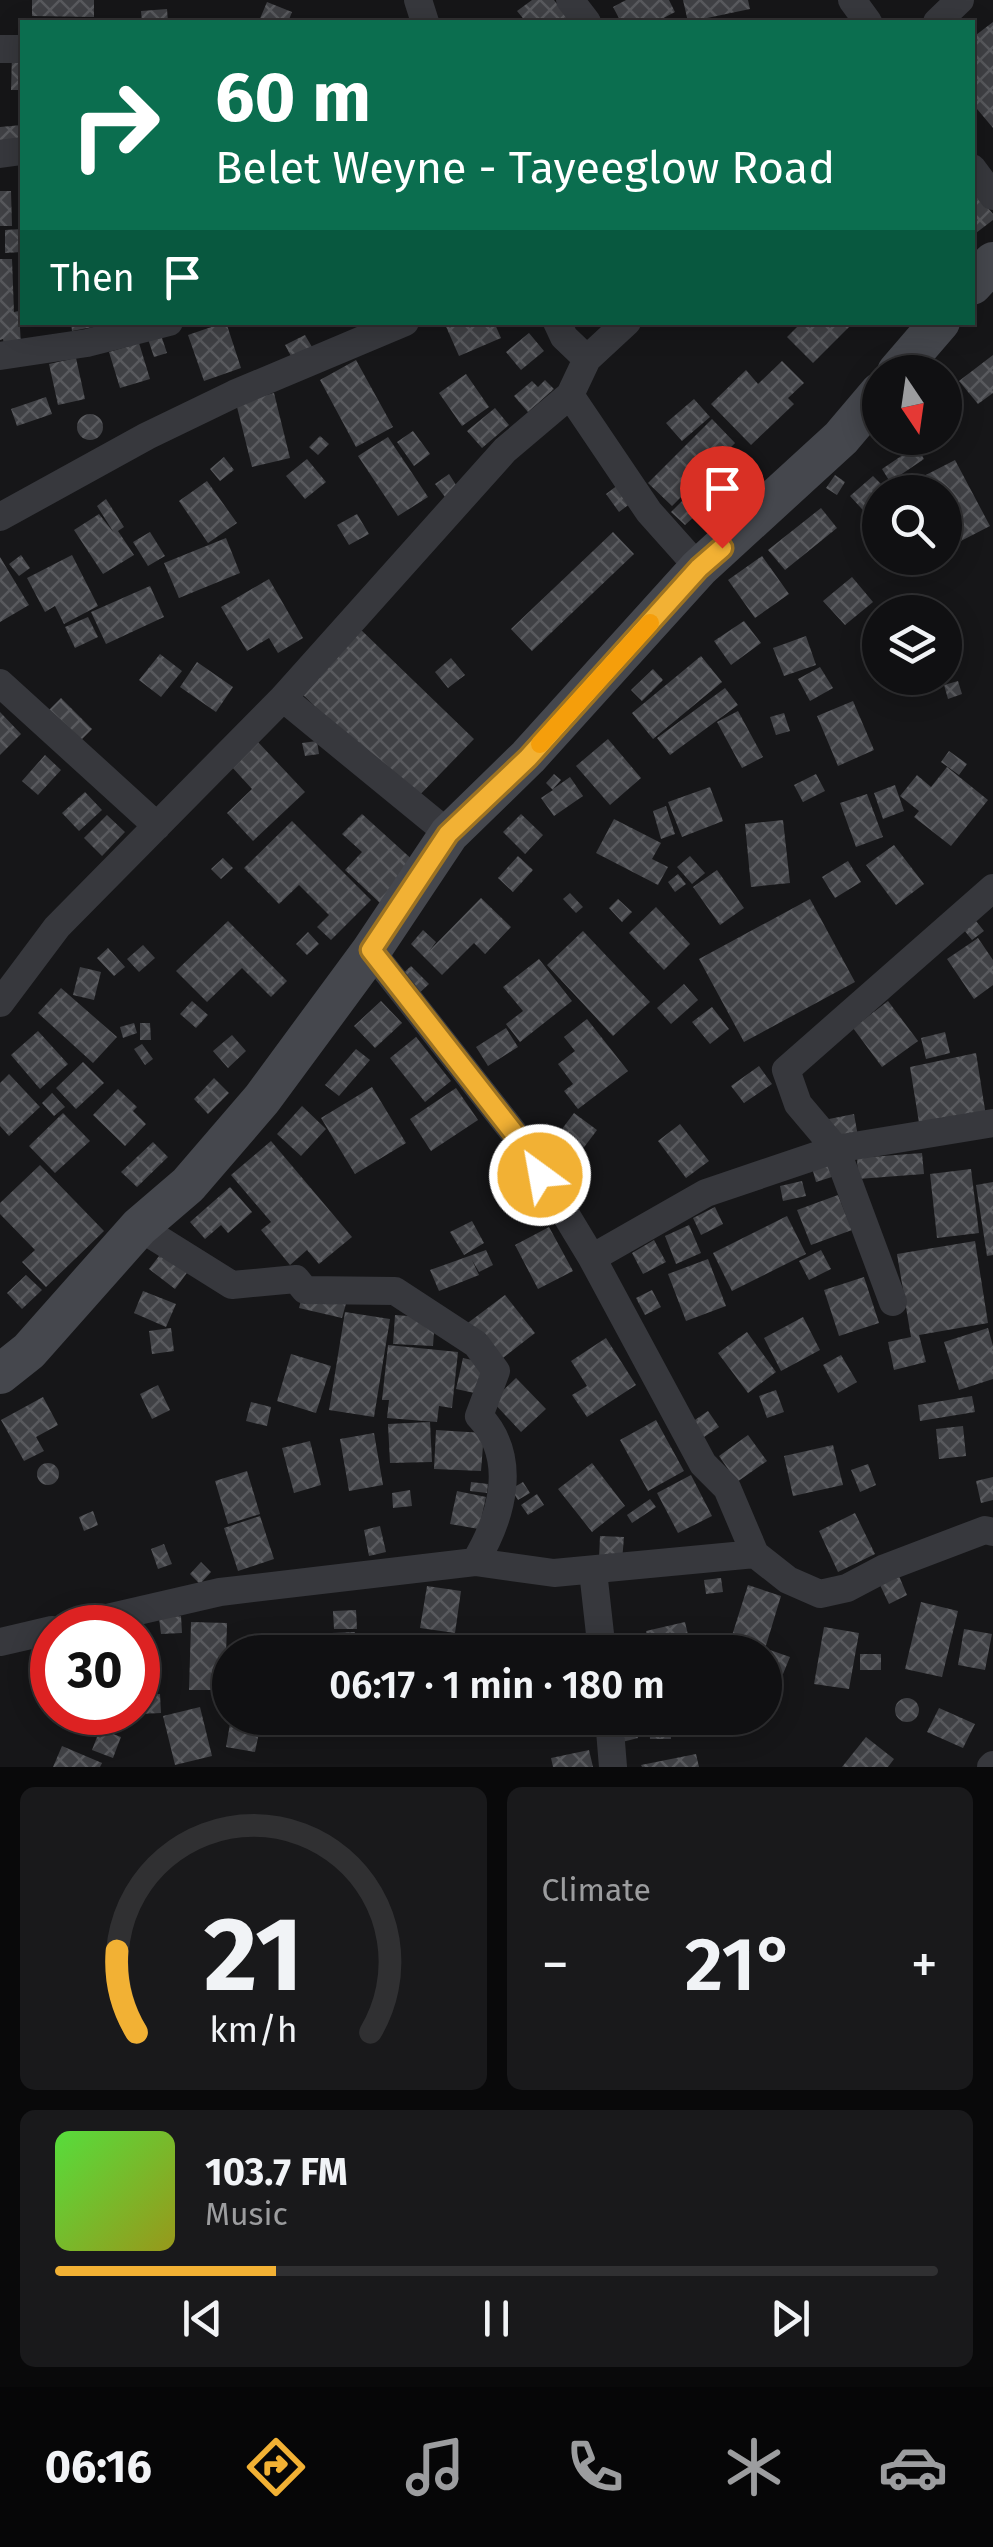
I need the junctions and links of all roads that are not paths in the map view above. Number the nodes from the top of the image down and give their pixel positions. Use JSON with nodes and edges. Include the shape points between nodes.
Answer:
{"nodes":[{"id":1,"x":570,"y":0,"type":"edge"},
{"id":2,"x":960,"y":0,"type":"edge"},
{"id":3,"x":585,"y":20,"type":"edge"},
{"id":4,"x":938,"y":20,"type":"edge"},
{"id":5,"x":975,"y":172,"type":"edge"},
{"id":6,"x":993,"y":196,"type":"edge"},
{"id":7,"x":993,"y":262,"type":"edge"},
{"id":8,"x":975,"y":282,"type":"edge"},
{"id":9,"x":156,"y":325,"type":"edge"},
{"id":10,"x":398,"y":325,"type":"edge"},
{"id":11,"x":558,"y":325,"type":"edge"},
{"id":12,"x":624,"y":325,"type":"edge"},
{"id":13,"x":937,"y":325,"type":"edge"},
{"id":14,"x":912,"y":355,"type":"edge"},
{"id":15,"x":0,"y":356,"type":"edge"},
{"id":16,"x":587,"y":358,"type":"junction"},
{"id":17,"x":570,"y":395,"type":"junction"},
{"id":18,"x":862,"y":413,"type":"edge"},
{"id":19,"x":0,"y":517,"type":"edge"},
{"id":20,"x":699,"y":568,"type":"junction"},
{"id":21,"x":0,"y":682,"type":"edge"},
{"id":22,"x":283,"y":698,"type":"junction"},
{"id":23,"x":157,"y":826,"type":"junction"},
{"id":24,"x":448,"y":834,"type":"junction"},
{"id":25,"x":993,"y":888,"type":"edge"},
{"id":26,"x":371,"y":950,"type":"junction"},
{"id":27,"x":0,"y":1003,"type":"edge"},
{"id":28,"x":993,"y":1122,"type":"edge"},
{"id":29,"x":836,"y":1149,"type":"junction"},
{"id":30,"x":140,"y":1226,"type":"junction"},
{"id":31,"x":592,"y":1258,"type":"junction"},
{"id":32,"x":893,"y":1302,"type":"dead end"},
{"id":33,"x":0,"y":1374,"type":"edge"},
{"id":34,"x":993,"y":1532,"type":"edge"},
{"id":35,"x":756,"y":1554,"type":"junction"},
{"id":36,"x":475,"y":1562,"type":"junction"},
{"id":37,"x":594,"y":1571,"type":"junction"},
{"id":38,"x":160,"y":1606,"type":"edge"},
{"id":39,"x":30,"y":1635,"type":"edge"},
{"id":40,"x":600,"y":1635,"type":"edge"},
{"id":41,"x":0,"y":1642,"type":"edge"},
{"id":42,"x":610,"y":1735,"type":"edge"},
{"id":43,"x":613,"y":1767,"type":"edge"}],
"edges":[{"from":1,"to":3,"type":"street"},
{"from":2,"to":4,"type":"street"},
{"from":5,"to":6,"type":"street"},
{"from":7,"to":8,"type":"main road"},
{"from":9,"to":15,"type":"street"},
{"from":10,"to":19,"type":"street","via":[[216,402]]},
{"from":11,"to":16,"type":"street"},
{"from":12,"to":16,"type":"street"},
{"from":13,"to":14,"type":"main road"},
{"from":16,"to":17,"type":"street"},
{"from":17,"to":20,"type":"street","via":[[649,512]]},
{"from":17,"to":22,"type":"street","via":[[505,450]]},
{"from":18,"to":20,"type":"main road"},
{"from":20,"to":24,"type":"main road","via":[[528,758]]},
{"from":21,"to":23,"type":"street"},
{"from":22,"to":23,"type":"street"},
{"from":22,"to":24,"type":"street"},
{"from":23,"to":27,"type":"street","via":[[57,927]]},
{"from":24,"to":26,"type":"main road"},
{"from":25,"to":29,"type":"street","via":[[786,1070],[798,1104]]},
{"from":26,"to":30,"type":"main road","via":[[262,1099],[188,1185]]},
{"from":26,"to":31,"type":"street","via":[[525,1147]]},
{"from":28,"to":29,"type":"street"},
{"from":29,"to":31,"type":"street","via":[[706,1194]]},
{"from":29,"to":32,"type":"street"},
{"from":30,"to":33,"type":"main road","via":[[29,1351]]},
{"from":30,"to":36,"type":"street","via":[[232,1284],[296,1278],[305,1290],[396,1291],[476,1344],[496,1372],[479,1416],[503,1454],[494,1531]]},
{"from":31,"to":35,"type":"street","via":[[703,1464],[727,1488]]},
{"from":34,"to":35,"type":"street","via":[[820,1594],[788,1580]]},
{"from":35,"to":37,"type":"street"},
{"from":36,"to":37,"type":"street","via":[[554,1573]]},
{"from":36,"to":38,"type":"street","via":[[220,1592]]},
{"from":37,"to":40,"type":"street"},
{"from":39,"to":41,"type":"street"},
{"from":42,"to":43,"type":"street"}]}
